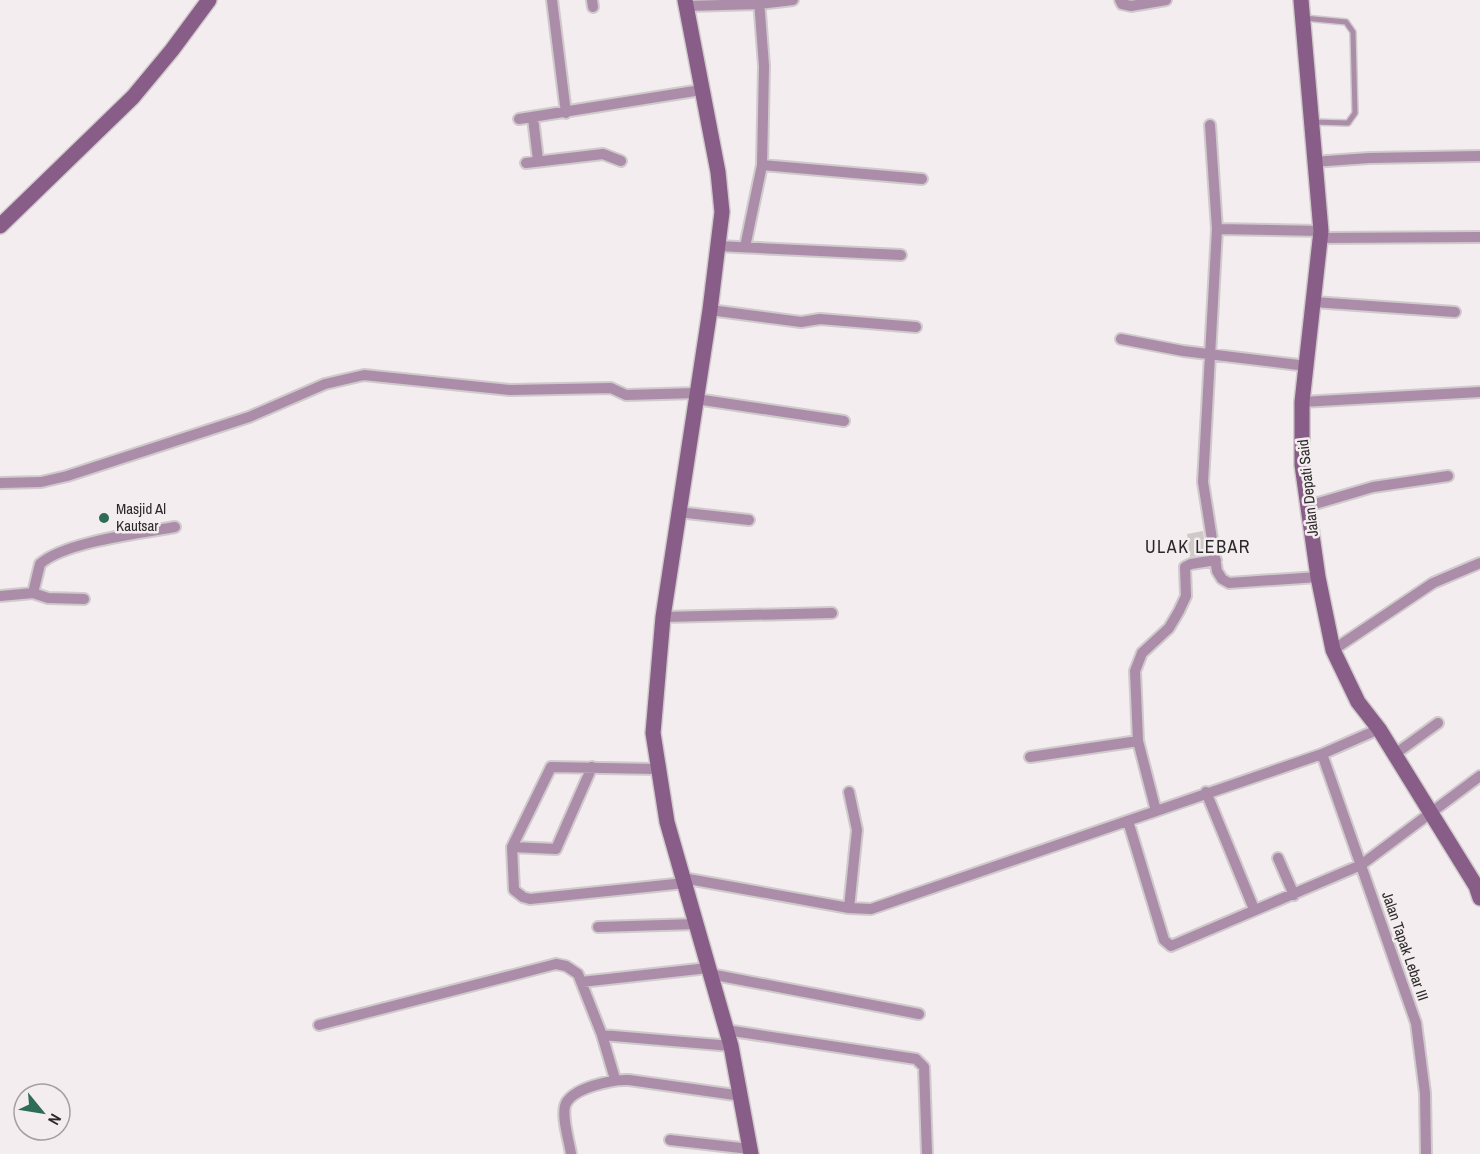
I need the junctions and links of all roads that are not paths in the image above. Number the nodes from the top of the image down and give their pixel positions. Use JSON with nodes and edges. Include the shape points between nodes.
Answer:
{"nodes":[{"id":1,"x":208,"y":0,"type":"edge"},
{"id":2,"x":552,"y":0,"type":"edge"},
{"id":3,"x":793,"y":0,"type":"edge"},
{"id":4,"x":1120,"y":0,"type":"edge"},
{"id":5,"x":1166,"y":0,"type":"edge"},
{"id":6,"x":1301,"y":0,"type":"edge"},
{"id":7,"x":759,"y":2,"type":"edge"},
{"id":8,"x":686,"y":3,"type":"edge"},
{"id":9,"x":1302,"y":18,"type":"junction"},
{"id":10,"x":701,"y":90,"type":"junction"},
{"id":11,"x":566,"y":113,"type":"junction"},
{"id":12,"x":533,"y":118,"type":"junction"},
{"id":13,"x":519,"y":119,"type":"dead end"},
{"id":14,"x":1309,"y":122,"type":"junction"},
{"id":15,"x":1210,"y":125,"type":"dead end"},
{"id":16,"x":1480,"y":156,"type":"edge"},
{"id":17,"x":621,"y":160,"type":"dead end"},
{"id":18,"x":1313,"y":162,"type":"junction"},
{"id":19,"x":762,"y":165,"type":"junction"},
{"id":20,"x":922,"y":179,"type":"dead end"},
{"id":21,"x":0,"y":226,"type":"edge"},
{"id":22,"x":1217,"y":229,"type":"junction"},
{"id":23,"x":1320,"y":235,"type":"junction"},
{"id":24,"x":1480,"y":237,"type":"edge"},
{"id":25,"x":718,"y":246,"type":"junction"},
{"id":26,"x":745,"y":248,"type":"junction"},
{"id":27,"x":901,"y":255,"type":"dead end"},
{"id":28,"x":1314,"y":302,"type":"junction"},
{"id":29,"x":710,"y":310,"type":"junction"},
{"id":30,"x":1455,"y":312,"type":"dead end"},
{"id":31,"x":916,"y":327,"type":"dead end"},
{"id":32,"x":1121,"y":339,"type":"dead end"},
{"id":33,"x":1208,"y":354,"type":"junction"},
{"id":34,"x":1307,"y":366,"type":"junction"},
{"id":35,"x":1480,"y":392,"type":"edge"},
{"id":36,"x":696,"y":396,"type":"junction"},
{"id":37,"x":1302,"y":402,"type":"junction"},
{"id":38,"x":844,"y":421,"type":"dead end"},
{"id":39,"x":1448,"y":476,"type":"dead end"},
{"id":40,"x":0,"y":483,"type":"edge"},
{"id":41,"x":1308,"y":506,"type":"junction"},
{"id":42,"x":678,"y":512,"type":"junction"},
{"id":43,"x":749,"y":520,"type":"dead end"},
{"id":44,"x":175,"y":526,"type":"dead end"},
{"id":45,"x":1216,"y":560,"type":"junction"},
{"id":46,"x":1479,"y":565,"type":"edge"},
{"id":47,"x":1318,"y":577,"type":"junction"},
{"id":48,"x":33,"y":593,"type":"junction"},
{"id":49,"x":0,"y":596,"type":"edge"},
{"id":50,"x":84,"y":599,"type":"dead end"},
{"id":51,"x":832,"y":613,"type":"dead end"},
{"id":52,"x":663,"y":617,"type":"junction"},
{"id":53,"x":1333,"y":650,"type":"junction"},
{"id":54,"x":1438,"y":723,"type":"dead end"},
{"id":55,"x":1379,"y":729,"type":"junction"},
{"id":56,"x":1138,"y":741,"type":"junction"},
{"id":57,"x":1322,"y":754,"type":"junction"},
{"id":58,"x":1395,"y":754,"type":"junction"},
{"id":59,"x":1030,"y":758,"type":"dead end"},
{"id":60,"x":592,"y":767,"type":"junction"},
{"id":61,"x":657,"y":769,"type":"junction"},
{"id":62,"x":1480,"y":776,"type":"edge"},
{"id":63,"x":849,"y":792,"type":"dead end"},
{"id":64,"x":1206,"y":792,"type":"junction"},
{"id":65,"x":1156,"y":811,"type":"junction"},
{"id":66,"x":1432,"y":813,"type":"junction"},
{"id":67,"x":1128,"y":821,"type":"junction"},
{"id":68,"x":512,"y":847,"type":"junction"},
{"id":69,"x":1278,"y":858,"type":"dead end"},
{"id":70,"x":1361,"y":865,"type":"junction"},
{"id":71,"x":684,"y":881,"type":"junction"},
{"id":72,"x":1479,"y":890,"type":"edge"},
{"id":73,"x":1294,"y":896,"type":"junction"},
{"id":74,"x":849,"y":908,"type":"junction"},
{"id":75,"x":1254,"y":909,"type":"junction"},
{"id":76,"x":696,"y":924,"type":"junction"},
{"id":77,"x":598,"y":927,"type":"dead end"},
{"id":78,"x":709,"y":971,"type":"junction"},
{"id":79,"x":581,"y":982,"type":"junction"},
{"id":80,"x":920,"y":1014,"type":"dead end"},
{"id":81,"x":320,"y":1025,"type":"dead end"},
{"id":82,"x":726,"y":1030,"type":"junction"},
{"id":83,"x":602,"y":1035,"type":"junction"},
{"id":84,"x":731,"y":1046,"type":"junction"},
{"id":85,"x":615,"y":1079,"type":"junction"},
{"id":86,"x":742,"y":1096,"type":"junction"},
{"id":87,"x":670,"y":1140,"type":"dead end"},
{"id":88,"x":751,"y":1152,"type":"edge"},
{"id":89,"x":571,"y":1154,"type":"edge"},
{"id":90,"x":927,"y":1154,"type":"edge"},
{"id":91,"x":1426,"y":1154,"type":"edge"}],
"edges":[{"from":1,"to":21,"type":"street","via":[[133,97]]},
{"from":2,"to":11,"type":"street"},
{"from":3,"to":7,"type":"street"},
{"from":4,"to":5,"type":"street","via":[[1131,6]]},
{"from":6,"to":9,"type":"street","name":"Jalan Depati Said"},
{"from":7,"to":8,"type":"street"},
{"from":7,"to":19,"type":"street","via":[[764,66]]},
{"from":8,"to":10,"type":"street"},
{"from":9,"to":14,"type":"street","name":"Jalan Depati Said"},
{"from":9,"to":14,"type":"lane","via":[[1339,20],[1346,22],[1353,32],[1354,117],[1348,123]]},
{"from":10,"to":11,"type":"street"},
{"from":10,"to":25,"type":"street","via":[[721,193]]},
{"from":11,"to":12,"type":"street"},
{"from":12,"to":13,"type":"street"},
{"from":12,"to":17,"type":"street","via":[[532,162],[603,154]]},
{"from":14,"to":18,"type":"street","name":"Jalan Depati Said"},
{"from":15,"to":22,"type":"street"},
{"from":16,"to":18,"type":"street"},
{"from":18,"to":23,"type":"street","name":"Jalan Depati Said"},
{"from":19,"to":20,"type":"street"},
{"from":19,"to":26,"type":"street"},
{"from":22,"to":23,"type":"street"},
{"from":22,"to":33,"type":"street"},
{"from":23,"to":24,"type":"street"},
{"from":23,"to":28,"type":"street","name":"Jalan Depati Said"},
{"from":25,"to":26,"type":"street"},
{"from":25,"to":29,"type":"street"},
{"from":26,"to":27,"type":"street"},
{"from":28,"to":30,"type":"street"},
{"from":28,"to":34,"type":"street","name":"Jalan Depati Said"},
{"from":29,"to":31,"type":"street","via":[[801,322],[820,319]]},
{"from":29,"to":36,"type":"street"},
{"from":32,"to":33,"type":"street"},
{"from":33,"to":34,"type":"street"},
{"from":33,"to":45,"type":"street","via":[[1203,482]]},
{"from":34,"to":37,"type":"street","name":"Jalan Depati Said"},
{"from":35,"to":37,"type":"street"},
{"from":36,"to":38,"type":"street"},
{"from":36,"to":40,"type":"street","via":[[626,395],[611,388],[510,390],[364,375],[325,384],[249,417],[67,476],[41,482]]},
{"from":36,"to":42,"type":"street"},
{"from":37,"to":41,"type":"street","name":"Jalan Depati Said","via":[[1302,465]]},
{"from":39,"to":41,"type":"street","via":[[1373,487]]},
{"from":41,"to":47,"type":"street","name":"Jalan Depati Said"},
{"from":42,"to":43,"type":"street"},
{"from":42,"to":52,"type":"street"},
{"from":44,"to":48,"type":"street","via":[[51,556],[40,564]]},
{"from":45,"to":47,"type":"street","via":[[1219,576],[1229,583]]},
{"from":45,"to":56,"type":"street","via":[[1185,567],[1186,596],[1179,611],[1169,628],[1138,660]]},
{"from":46,"to":53,"type":"street","via":[[1433,583]]},
{"from":47,"to":53,"type":"street","name":"Jalan Depati Said"},
{"from":48,"to":49,"type":"street"},
{"from":48,"to":50,"type":"street","via":[[48,598]]},
{"from":51,"to":52,"type":"street"},
{"from":52,"to":61,"type":"street","via":[[653,718]]},
{"from":53,"to":55,"type":"street","name":"Jalan Depati Said","via":[[1344,678]]},
{"from":54,"to":58,"type":"street"},
{"from":55,"to":57,"type":"street"},
{"from":55,"to":58,"type":"street","name":"Jalan Depati Said"},
{"from":56,"to":59,"type":"street"},
{"from":56,"to":65,"type":"street"},
{"from":57,"to":64,"type":"street"},
{"from":57,"to":70,"type":"street","name":"Jalan Tapak Lebar III"},
{"from":58,"to":66,"type":"street","name":"Jalan Depati Said"},
{"from":60,"to":61,"type":"street"},
{"from":60,"to":68,"type":"street","via":[[551,767]]},
{"from":60,"to":68,"type":"street","via":[[556,849]]},
{"from":61,"to":71,"type":"street"},
{"from":62,"to":66,"type":"street"},
{"from":63,"to":74,"type":"street","via":[[857,830]]},
{"from":64,"to":65,"type":"street"},
{"from":64,"to":75,"type":"street"},
{"from":65,"to":67,"type":"street"},
{"from":66,"to":70,"type":"street"},
{"from":66,"to":72,"type":"street","name":"Jalan Depati Said"},
{"from":67,"to":74,"type":"street","via":[[871,909]]},
{"from":67,"to":75,"type":"street","via":[[1167,944],[1171,946]]},
{"from":68,"to":71,"type":"street","via":[[513,883],[517,894],[523,897]]},
{"from":69,"to":73,"type":"street"},
{"from":70,"to":73,"type":"street"},
{"from":70,"to":91,"type":"street","name":"Jalan Tapak Lebar III","via":[[1416,1023],[1425,1093]]},
{"from":71,"to":74,"type":"street"},
{"from":71,"to":76,"type":"street"},
{"from":73,"to":75,"type":"street"},
{"from":76,"to":77,"type":"street"},
{"from":76,"to":78,"type":"street"},
{"from":78,"to":79,"type":"street"},
{"from":78,"to":80,"type":"street"},
{"from":78,"to":82,"type":"street"},
{"from":79,"to":81,"type":"street","via":[[571,968],[556,964]]},
{"from":79,"to":83,"type":"street"},
{"from":82,"to":84,"type":"street"},
{"from":82,"to":90,"type":"street","via":[[916,1059],[924,1067]]},
{"from":83,"to":84,"type":"street"},
{"from":83,"to":85,"type":"street"},
{"from":84,"to":86,"type":"street"},
{"from":85,"to":86,"type":"street"},
{"from":85,"to":89,"type":"street","via":[[578,1093],[567,1102]]},
{"from":86,"to":88,"type":"street"},
{"from":87,"to":88,"type":"street"}]}
